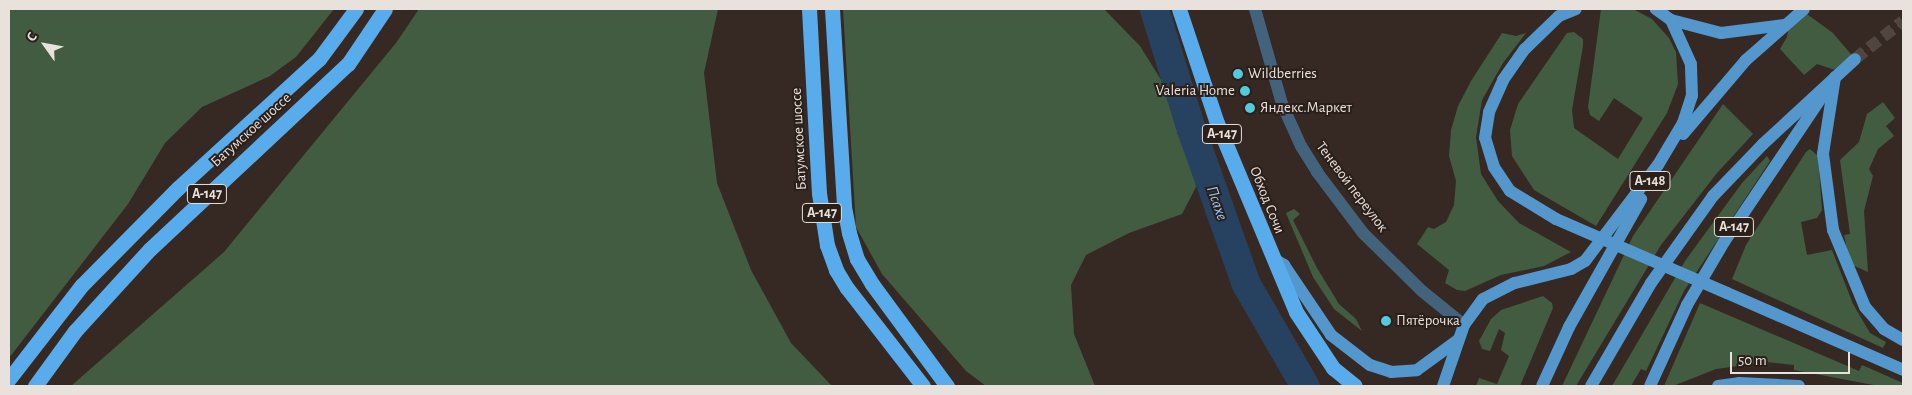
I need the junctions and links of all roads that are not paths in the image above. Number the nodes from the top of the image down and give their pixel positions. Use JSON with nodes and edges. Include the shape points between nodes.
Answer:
{"nodes":[{"id":1,"x":356,"y":9,"type":"edge"},
{"id":2,"x":385,"y":9,"type":"edge"},
{"id":3,"x":809,"y":9,"type":"edge"},
{"id":4,"x":832,"y":9,"type":"edge"},
{"id":5,"x":1179,"y":9,"type":"edge"},
{"id":6,"x":1255,"y":9,"type":"edge"},
{"id":7,"x":1576,"y":9,"type":"edge"},
{"id":8,"x":1656,"y":9,"type":"edge"},
{"id":9,"x":1804,"y":9,"type":"edge"},
{"id":10,"x":1671,"y":20,"type":"junction"},
{"id":11,"x":1784,"y":25,"type":"junction"},
{"id":12,"x":1855,"y":59,"type":"tunnel mouth"},
{"id":13,"x":1835,"y":76,"type":"junction"},
{"id":14,"x":1658,"y":165,"type":"junction"},
{"id":15,"x":1272,"y":257,"type":"junction"},
{"id":16,"x":1464,"y":325,"type":"junction"},
{"id":17,"x":1458,"y":340,"type":"junction"},
{"id":18,"x":1903,"y":340,"type":"edge"},
{"id":19,"x":1903,"y":370,"type":"edge"},
{"id":20,"x":9,"y":379,"type":"edge"},
{"id":21,"x":35,"y":386,"type":"edge"},
{"id":22,"x":923,"y":386,"type":"edge"},
{"id":23,"x":948,"y":386,"type":"edge"},
{"id":24,"x":1355,"y":386,"type":"edge"},
{"id":25,"x":1443,"y":386,"type":"edge"},
{"id":26,"x":1542,"y":386,"type":"edge"},
{"id":27,"x":1591,"y":386,"type":"edge"},
{"id":28,"x":1650,"y":386,"type":"edge"},
{"id":29,"x":1718,"y":386,"type":"edge"},
{"id":30,"x":1799,"y":386,"type":"edge"}],
"edges":[{"from":1,"to":20,"type":"highway","name":"Батумское шоссе","number":"А-147","via":[[319,59],[178,188],[82,285]]},
{"from":2,"to":21,"type":"highway","name":"Батумское шоссе","number":"А-147","via":[[348,64],[150,249],[75,331]]},
{"from":3,"to":22,"type":"highway","name":"Батумское шоссе","number":"А-147","via":[[818,193],[827,245],[847,288]]},
{"from":4,"to":23,"type":"highway","number":"А-147","via":[[844,208],[857,259]]},
{"from":5,"to":15,"type":"highway","name":"Обход Сочи","number":"А-147","via":[[1217,123]]},
{"from":6,"to":16,"type":"street","name":"Теневой переулок","via":[[1282,104],[1313,166],[1363,233],[1422,291]]},
{"from":7,"to":19,"type":"main road","bridge":true,"via":[[1559,16],[1525,49],[1503,80],[1489,112],[1486,138],[1494,167],[1510,191],[1556,219]]},
{"from":8,"to":10,"type":"main road"},
{"from":9,"to":11,"type":"main road","number":"А-148"},
{"from":10,"to":11,"type":"main road","via":[[1721,32]]},
{"from":10,"to":14,"type":"main road","via":[[1691,64],[1692,96],[1683,123]]},
{"from":11,"to":14,"type":"main road","number":"А-148","via":[[1746,60]]},
{"from":12,"to":13,"type":"main road"},
{"from":13,"to":18,"type":"main road","via":[[1822,154],[1829,216],[1840,252],[1865,307],[1884,329]]},
{"from":13,"to":27,"type":"main road","via":[[1713,196],[1651,284]]},
{"from":13,"to":28,"type":"main road","number":"А-147","via":[[1724,242],[1687,305]]},
{"from":14,"to":16,"type":"main road","via":[[1585,261],[1570,269],[1496,291],[1484,299]]},
{"from":14,"to":26,"type":"main road","number":"А-148","via":[[1569,327]]},
{"from":15,"to":17,"type":"main road","via":[[1284,265],[1331,335],[1370,365],[1391,372],[1417,370]]},
{"from":15,"to":24,"type":"highway","name":"Обход Сочи","number":"А-147","via":[[1296,312],[1321,351],[1333,368]]},
{"from":16,"to":17,"type":"main road"},
{"from":17,"to":25,"type":"main road"},
{"from":29,"to":30,"type":"main road","via":[[1739,383]]}]}
